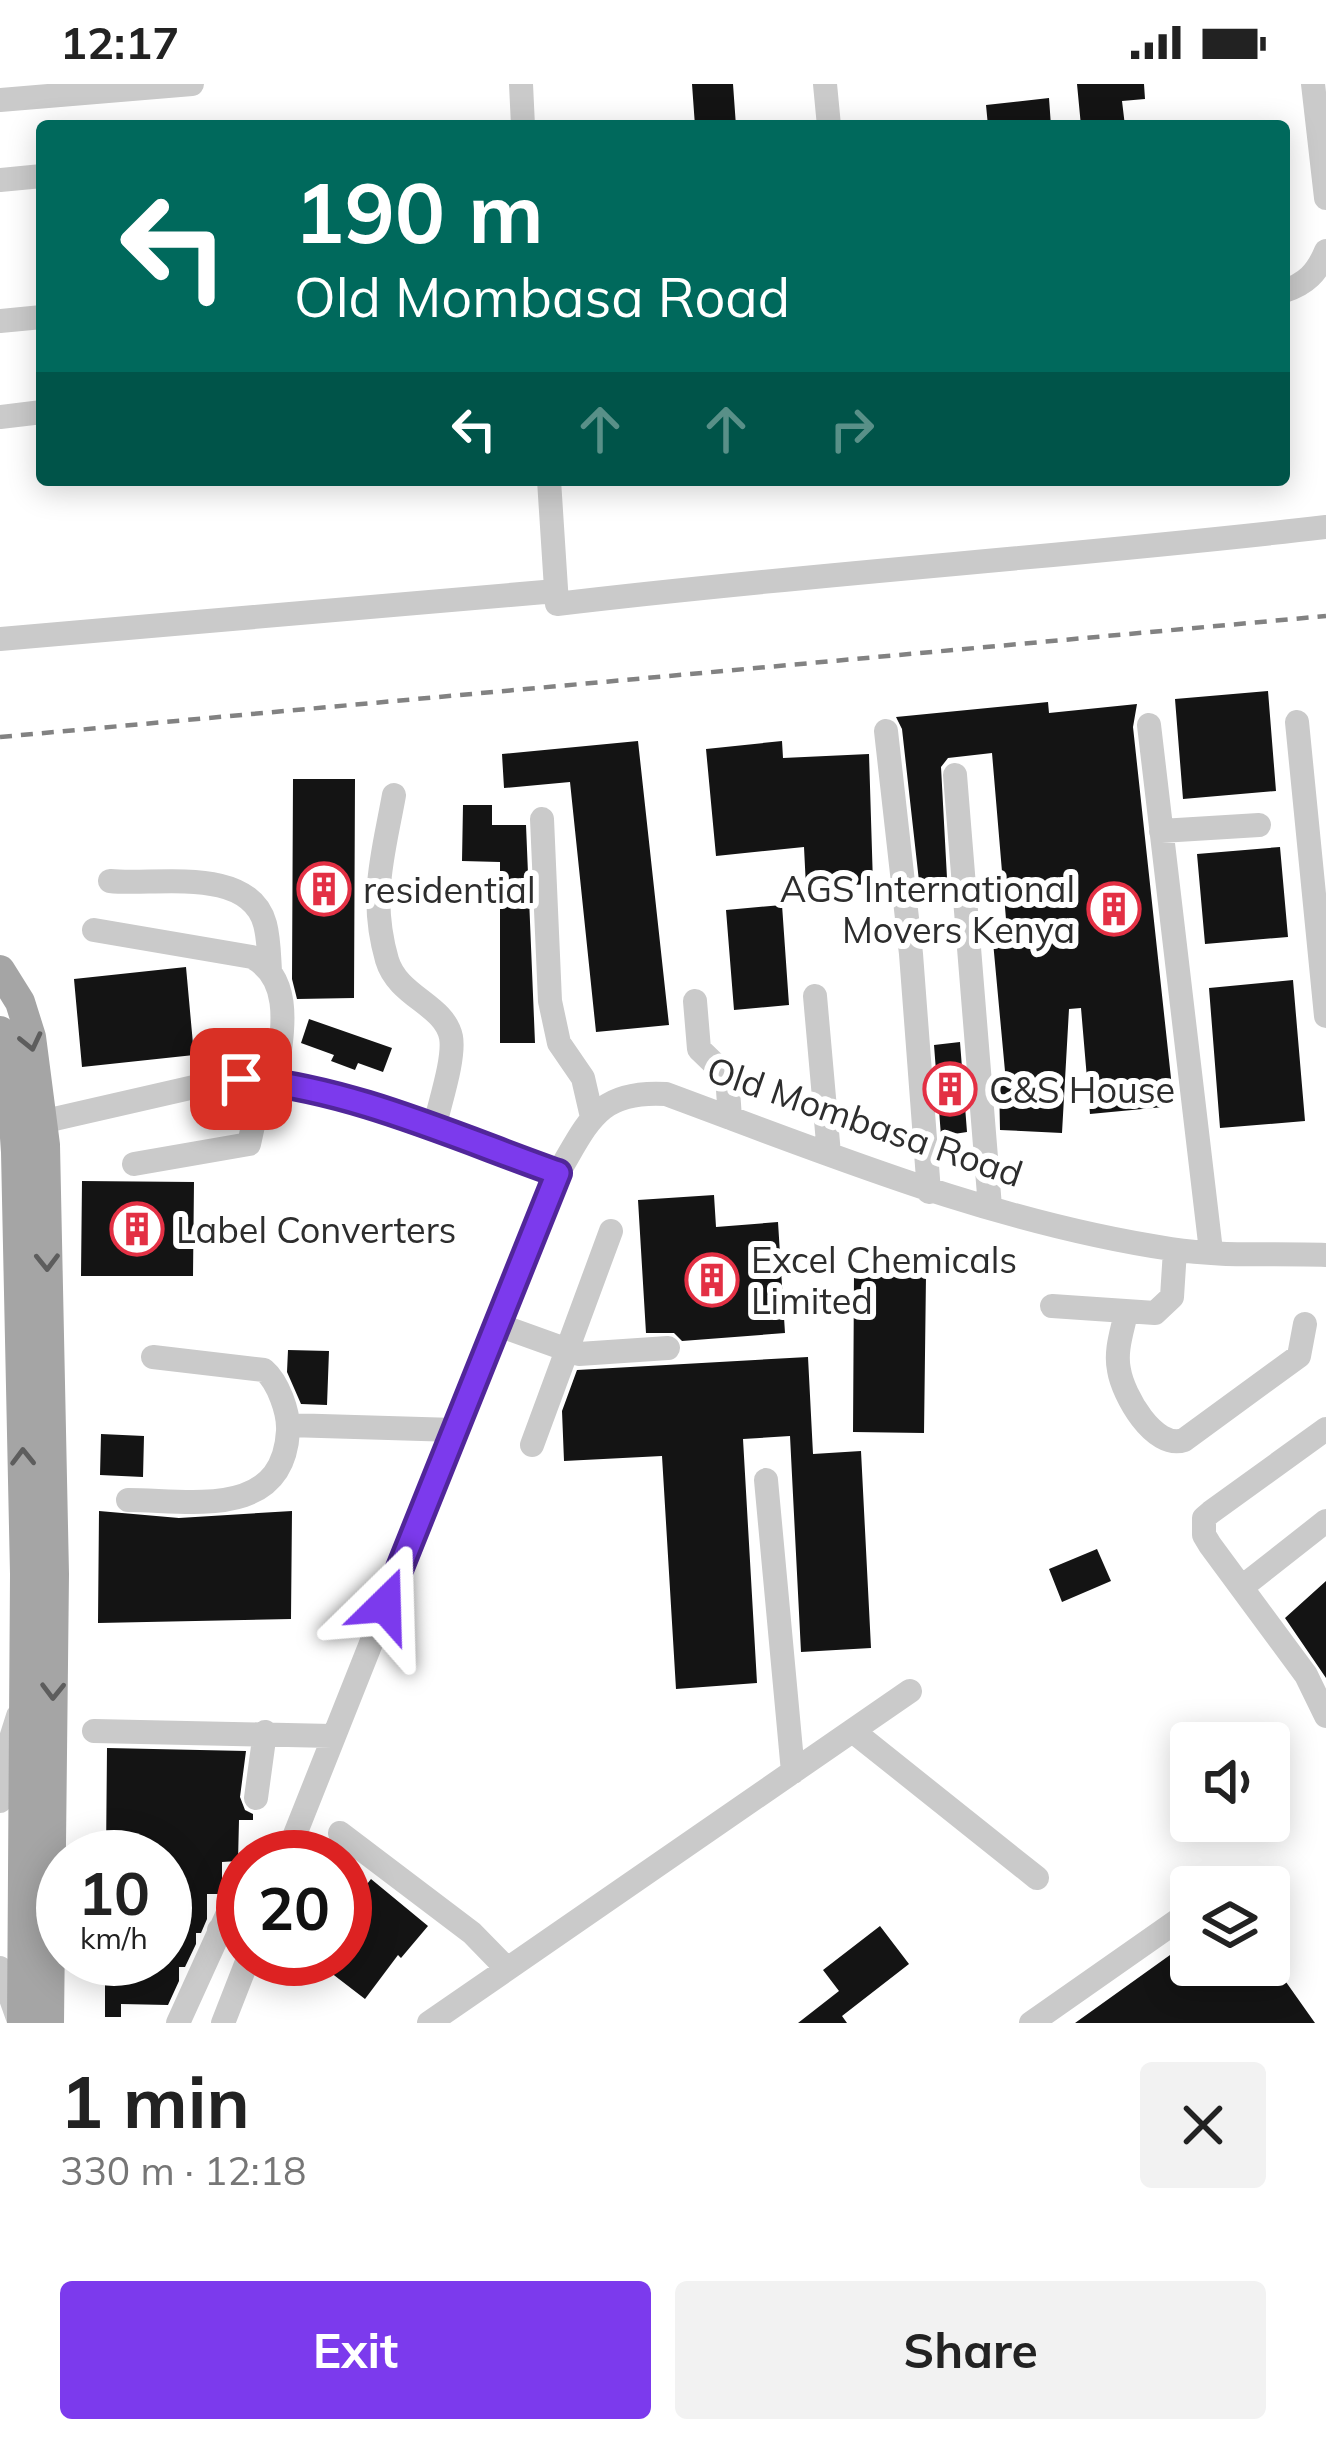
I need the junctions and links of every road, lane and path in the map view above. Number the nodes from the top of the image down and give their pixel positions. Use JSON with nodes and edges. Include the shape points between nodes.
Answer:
{"nodes":[{"id":1,"x":192,"y":84,"type":"edge"},
{"id":2,"x":521,"y":84,"type":"edge"},
{"id":3,"x":826,"y":84,"type":"edge"},
{"id":4,"x":1313,"y":84,"type":"edge"},
{"id":5,"x":14,"y":94,"type":"edge"},
{"id":6,"x":524,"y":120,"type":"edge"},
{"id":7,"x":829,"y":120,"type":"edge"},
{"id":8,"x":36,"y":177,"type":"edge"},
{"id":9,"x":0,"y":180,"type":"edge"},
{"id":10,"x":1326,"y":198,"type":"edge"},
{"id":11,"x":1326,"y":251,"type":"edge"},
{"id":12,"x":1290,"y":289,"type":"edge"},
{"id":13,"x":36,"y":318,"type":"edge"},
{"id":14,"x":0,"y":321,"type":"edge"},
{"id":15,"x":36,"y":413,"type":"edge"},
{"id":16,"x":0,"y":416,"type":"edge"},
{"id":17,"x":549,"y":486,"type":"edge"},
{"id":18,"x":1326,"y":527,"type":"edge"},
{"id":19,"x":556,"y":591,"type":"junction"},
{"id":20,"x":0,"y":639,"type":"edge"},
{"id":21,"x":1297,"y":722,"type":"dead end"},
{"id":22,"x":1149,"y":725,"type":"dead end"},
{"id":23,"x":886,"y":731,"type":"dead end"},
{"id":24,"x":955,"y":775,"type":"dead end"},
{"id":25,"x":394,"y":795,"type":"dead end"},
{"id":26,"x":542,"y":819,"type":"dead end"},
{"id":27,"x":1259,"y":825,"type":"dead end"},
{"id":28,"x":1161,"y":831,"type":"junction"},
{"id":29,"x":110,"y":881,"type":"dead end"},
{"id":30,"x":94,"y":930,"type":"dead end"},
{"id":31,"x":1324,"y":964,"type":"edge"},
{"id":32,"x":0,"y":970,"type":"edge"},
{"id":33,"x":270,"y":971,"type":"junction"},
{"id":34,"x":815,"y":996,"type":"dead end"},
{"id":35,"x":695,"y":1001,"type":"dead end"},
{"id":36,"x":1326,"y":1016,"type":"edge"},
{"id":37,"x":0,"y":1031,"type":"edge"},
{"id":38,"x":270,"y":1081,"type":"junction"},
{"id":39,"x":592,"y":1117,"type":"junction"},
{"id":40,"x":730,"y":1118,"type":"junction"},
{"id":41,"x":434,"y":1129,"type":"junction"},
{"id":42,"x":30,"y":1136,"type":"junction"},
{"id":43,"x":829,"y":1154,"type":"junction"},
{"id":44,"x":134,"y":1164,"type":"dead end"},
{"id":45,"x":558,"y":1173,"type":"junction"},
{"id":46,"x":929,"y":1192,"type":"junction"},
{"id":47,"x":990,"y":1207,"type":"junction"},
{"id":48,"x":611,"y":1232,"type":"dead end"},
{"id":49,"x":1175,"y":1250,"type":"junction"},
{"id":50,"x":1211,"y":1251,"type":"junction"},
{"id":51,"x":1326,"y":1255,"type":"edge"},
{"id":52,"x":1052,"y":1306,"type":"dead end"},
{"id":53,"x":1126,"y":1313,"type":"junction"},
{"id":54,"x":1305,"y":1324,"type":"dead end"},
{"id":55,"x":498,"y":1325,"type":"junction"},
{"id":56,"x":668,"y":1348,"type":"dead end"},
{"id":57,"x":566,"y":1352,"type":"junction"},
{"id":58,"x":154,"y":1357,"type":"dead end"},
{"id":59,"x":289,"y":1425,"type":"junction"},
{"id":60,"x":1326,"y":1429,"type":"edge"},
{"id":61,"x":455,"y":1430,"type":"junction"},
{"id":62,"x":532,"y":1445,"type":"dead end"},
{"id":63,"x":766,"y":1480,"type":"dead end"},
{"id":64,"x":128,"y":1500,"type":"dead end"},
{"id":65,"x":1326,"y":1521,"type":"edge"},
{"id":66,"x":39,"y":1574,"type":"junction"},
{"id":67,"x":1242,"y":1587,"type":"junction"},
{"id":68,"x":910,"y":1691,"type":"dead end"},
{"id":69,"x":24,"y":1696,"type":"junction"},
{"id":70,"x":1326,"y":1716,"type":"edge"},
{"id":71,"x":94,"y":1730,"type":"dead end"},
{"id":72,"x":265,"y":1732,"type":"junction"},
{"id":73,"x":854,"y":1732,"type":"junction"},
{"id":74,"x":332,"y":1736,"type":"junction"},
{"id":75,"x":793,"y":1772,"type":"junction"},
{"id":76,"x":256,"y":1798,"type":"dead end"},
{"id":77,"x":0,"y":1801,"type":"edge"},
{"id":78,"x":37,"y":1830,"type":"edge"},
{"id":79,"x":296,"y":1830,"type":"edge"},
{"id":80,"x":372,"y":1857,"type":"edge"},
{"id":81,"x":1037,"y":1877,"type":"dead end"},
{"id":82,"x":36,"y":1899,"type":"joint"},
{"id":83,"x":1170,"y":1926,"type":"edge"},
{"id":84,"x":216,"y":1959,"type":"edge"},
{"id":85,"x":0,"y":1968,"type":"edge"},
{"id":86,"x":507,"y":1970,"type":"junction"},
{"id":87,"x":45,"y":1986,"type":"edge"},
{"id":88,"x":238,"y":1986,"type":"edge"},
{"id":89,"x":21,"y":2023,"type":"edge"},
{"id":90,"x":49,"y":2023,"type":"edge"},
{"id":91,"x":178,"y":2023,"type":"edge"},
{"id":92,"x":224,"y":2023,"type":"edge"},
{"id":93,"x":429,"y":2023,"type":"edge"},
{"id":94,"x":1031,"y":2023,"type":"edge"}],
"edges":[{"from":1,"to":5,"type":"lane"},
{"from":2,"to":6,"type":"lane"},
{"from":3,"to":7,"type":"lane"},
{"from":4,"to":10,"type":"lane"},
{"from":8,"to":9,"type":"lane"},
{"from":11,"to":12,"type":"lane","via":[[1318,269]]},
{"from":13,"to":14,"type":"lane"},
{"from":15,"to":16,"type":"lane"},
{"from":17,"to":19,"type":"lane"},
{"from":18,"to":19,"type":"lane","via":[[557,604]]},
{"from":19,"to":20,"type":"lane"},
{"from":21,"to":31,"type":"lane"},
{"from":22,"to":28,"type":"lane"},
{"from":23,"to":46,"type":"lane"},
{"from":24,"to":47,"type":"lane"},
{"from":25,"to":41,"type":"lane","via":[[376,898],[396,980],[439,1016],[451,1040]]},
{"from":26,"to":39,"type":"lane","via":[[550,1000],[559,1043],[583,1078]]},
{"from":27,"to":28,"type":"lane"},
{"from":28,"to":50,"type":"lane"},
{"from":29,"to":33,"type":"lane","via":[[235,890],[264,922]]},
{"from":30,"to":33,"type":"lane","via":[[252,957]]},
{"from":31,"to":36,"type":"lane"},
{"from":32,"to":42,"type":"main road","one_way":true,"via":[[27,1023]]},
{"from":33,"to":38,"type":"lane","via":[[282,1012]]},
{"from":34,"to":43,"type":"lane"},
{"from":35,"to":40,"type":"lane","via":[[699,1049],[727,1076]]},
{"from":37,"to":42,"type":"main road"},
{"from":38,"to":41,"type":"lane"},
{"from":38,"to":42,"type":"lane","via":[[217,1082]]},
{"from":38,"to":44,"type":"lane","via":[[249,1144]]},
{"from":39,"to":40,"type":"lane","name":"Old Mombasa Road","via":[[638,1093],[665,1094]]},
{"from":39,"to":45,"type":"lane"},
{"from":40,"to":43,"type":"lane","name":"Old Mombasa Road"},
{"from":41,"to":45,"type":"lane"},
{"from":42,"to":66,"type":"main road"},
{"from":43,"to":46,"type":"lane","name":"Old Mombasa Road"},
{"from":45,"to":55,"type":"lane"},
{"from":46,"to":47,"type":"lane","name":"Old Mombasa Road"},
{"from":47,"to":49,"type":"lane","name":"Old Mombasa Road"},
{"from":48,"to":57,"type":"lane"},
{"from":49,"to":50,"type":"lane","name":"Old Mombasa Road"},
{"from":49,"to":53,"type":"lane","via":[[1168,1304],[1155,1313]]},
{"from":50,"to":51,"type":"lane","name":"Old Mombasa Road"},
{"from":52,"to":53,"type":"lane"},
{"from":53,"to":54,"type":"lane","via":[[1117,1353],[1124,1388],[1159,1438],[1174,1443],[1299,1356]]},
{"from":55,"to":57,"type":"lane"},
{"from":55,"to":61,"type":"lane"},
{"from":56,"to":57,"type":"lane"},
{"from":57,"to":62,"type":"lane"},
{"from":58,"to":59,"type":"lane","via":[[264,1370]]},
{"from":59,"to":61,"type":"lane"},
{"from":59,"to":64,"type":"lane","via":[[283,1463],[241,1499]]},
{"from":60,"to":67,"type":"lane","via":[[1204,1518],[1204,1535]]},
{"from":61,"to":74,"type":"lane"},
{"from":63,"to":75,"type":"lane"},
{"from":65,"to":67,"type":"lane"},
{"from":66,"to":69,"type":"main road"},
{"from":66,"to":78,"type":"main road","one_way":true},
{"from":67,"to":70,"type":"lane"},
{"from":68,"to":73,"type":"lane"},
{"from":69,"to":77,"type":"lane"},
{"from":69,"to":82,"type":"main road"},
{"from":71,"to":72,"type":"lane"},
{"from":72,"to":74,"type":"lane"},
{"from":72,"to":76,"type":"lane"},
{"from":73,"to":75,"type":"lane"},
{"from":73,"to":81,"type":"lane"},
{"from":74,"to":79,"type":"lane"},
{"from":75,"to":86,"type":"lane"},
{"from":80,"to":86,"type":"lane"},
{"from":82,"to":89,"type":"main road"},
{"from":83,"to":94,"type":"lane"},
{"from":84,"to":91,"type":"lane"},
{"from":85,"to":89,"type":"lane"},
{"from":86,"to":93,"type":"lane"},
{"from":87,"to":90,"type":"main road"},
{"from":88,"to":92,"type":"lane"}]}
